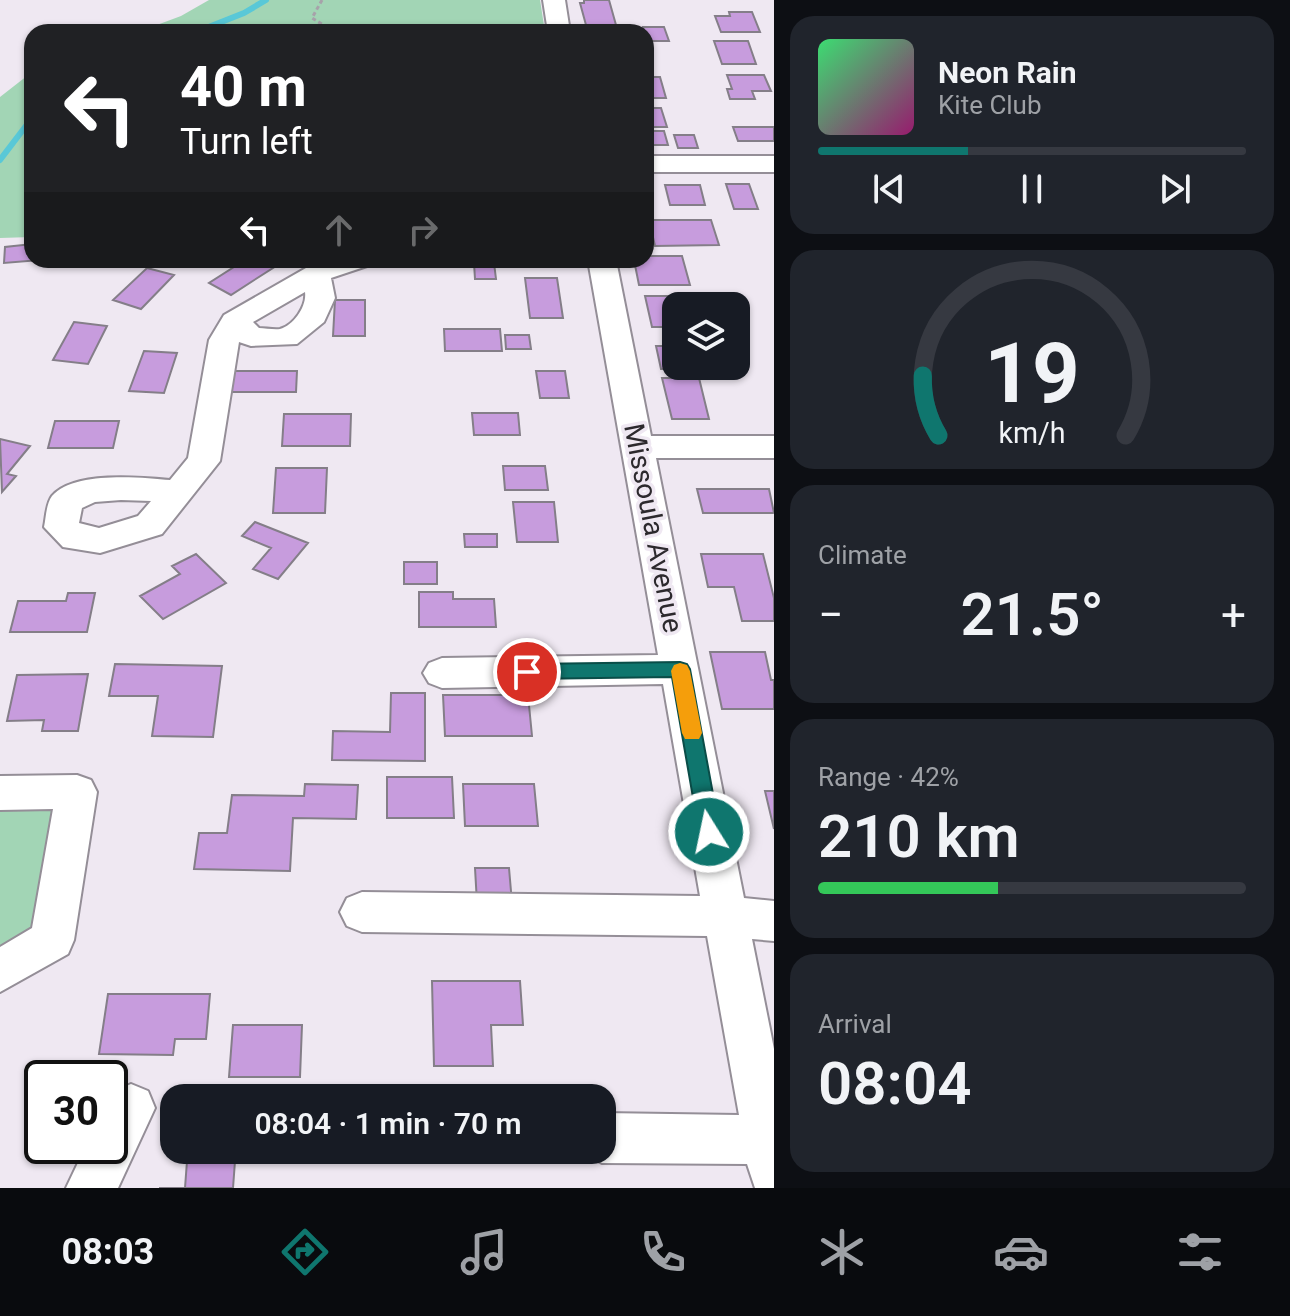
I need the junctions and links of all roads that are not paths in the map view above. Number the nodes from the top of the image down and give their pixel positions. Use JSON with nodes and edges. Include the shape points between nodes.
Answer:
{"nodes":[{"id":1,"x":554,"y":0,"type":"edge"},
{"id":2,"x":558,"y":24,"type":"edge"},
{"id":3,"x":654,"y":164,"type":"edge"},
{"id":4,"x":774,"y":164,"type":"edge"},
{"id":5,"x":334,"y":268,"type":"edge"},
{"id":6,"x":604,"y":268,"type":"edge"},
{"id":7,"x":316,"y":274,"type":"junction"},
{"id":8,"x":234,"y":321,"type":"junction"},
{"id":9,"x":639,"y":447,"type":"junction"},
{"id":10,"x":774,"y":447,"type":"edge"},
{"id":11,"x":180,"y":492,"type":"dead end"},
{"id":12,"x":680,"y":669,"type":"junction"},
{"id":13,"x":442,"y":673,"type":"dead end"},
{"id":14,"x":0,"y":793,"type":"edge"},
{"id":15,"x":362,"y":912,"type":"dead end"},
{"id":16,"x":724,"y":916,"type":"junction"},
{"id":17,"x":774,"y":921,"type":"edge"},
{"id":18,"x":0,"y":971,"type":"edge"},
{"id":19,"x":131,"y":1108,"type":"dead end"},
{"id":20,"x":616,"y":1140,"type":"edge"},
{"id":21,"x":771,"y":1157,"type":"edge"},
{"id":22,"x":91,"y":1188,"type":"edge"}],
"edges":[{"from":1,"to":2,"type":"street"},
{"from":3,"to":4,"type":"street"},
{"from":5,"to":7,"type":"street"},
{"from":6,"to":9,"type":"street","name":"Missoula Avenue"},
{"from":7,"to":8,"type":"street"},
{"from":7,"to":8,"type":"street","via":[[321,298],[309,322],[286,338],[251,337]]},
{"from":8,"to":11,"type":"street","via":[[224,340],[204,461]]},
{"from":9,"to":10,"type":"street"},
{"from":9,"to":12,"type":"street","name":"Missoula Avenue"},
{"from":12,"to":13,"type":"street"},
{"from":12,"to":16,"type":"street","name":"Missoula Avenue"},
{"from":14,"to":18,"type":"street","via":[[77,792],[52,940]]},
{"from":15,"to":16,"type":"street"},
{"from":16,"to":17,"type":"street"},
{"from":16,"to":21,"type":"street","name":"Missoula Avenue"},
{"from":19,"to":22,"type":"street"},
{"from":20,"to":21,"type":"street"}]}
